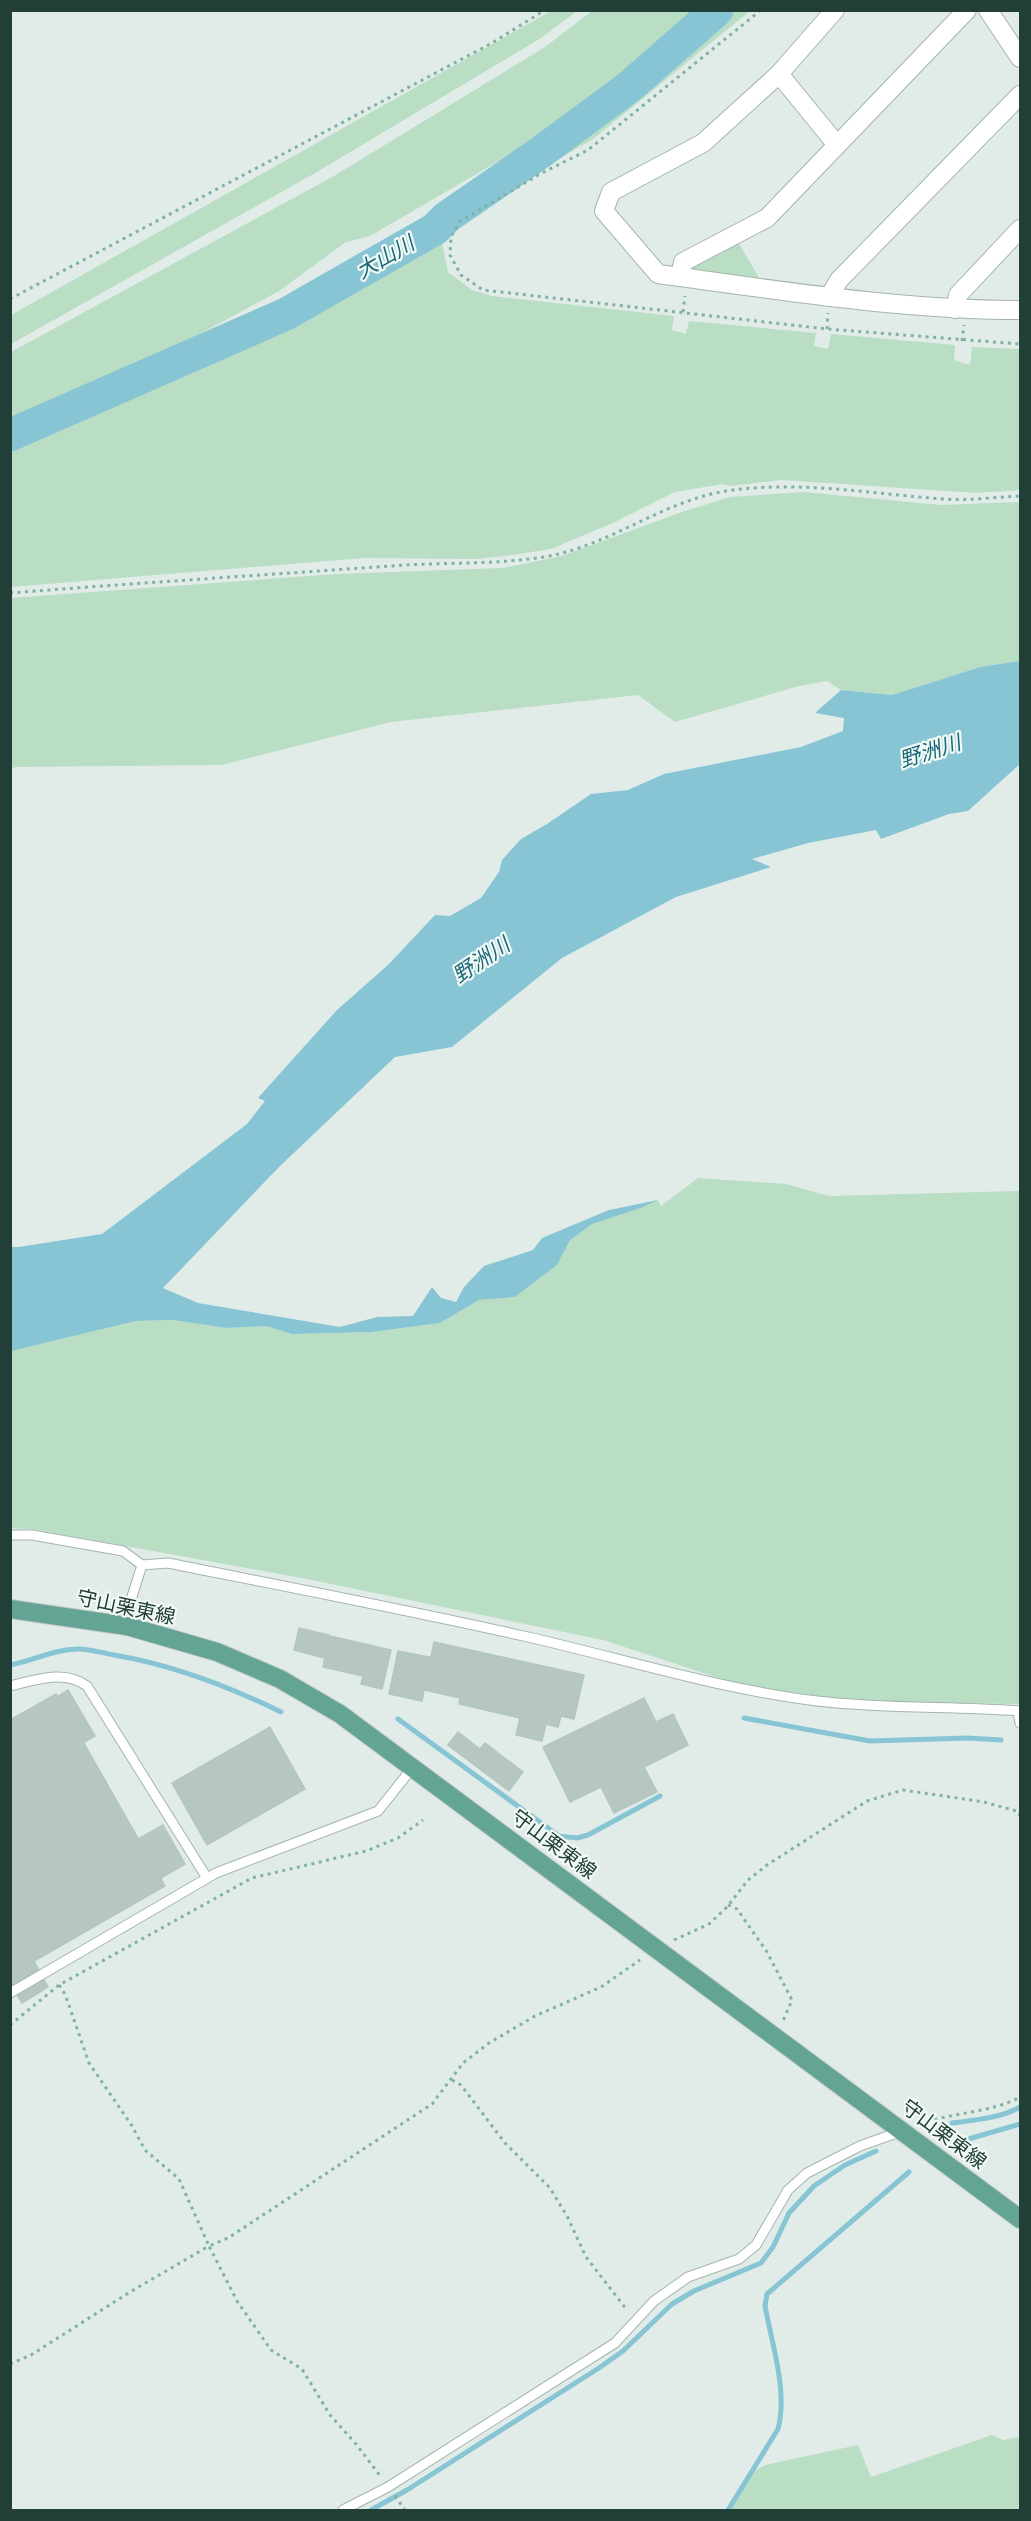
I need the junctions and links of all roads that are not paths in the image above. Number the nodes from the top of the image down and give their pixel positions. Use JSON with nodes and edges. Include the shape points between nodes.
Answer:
{"nodes":[{"id":1,"x":835,"y":10,"type":"edge"},
{"id":2,"x":967,"y":10,"type":"edge"},
{"id":3,"x":988,"y":10,"type":"edge"},
{"id":4,"x":1020,"y":58,"type":"edge"},
{"id":5,"x":779,"y":74,"type":"junction"},
{"id":6,"x":1020,"y":95,"type":"edge"},
{"id":7,"x":837,"y":145,"type":"junction"},
{"id":8,"x":1020,"y":229,"type":"edge"},
{"id":9,"x":680,"y":277,"type":"junction"},
{"id":10,"x":829,"y":297,"type":"junction"},
{"id":11,"x":955,"y":309,"type":"junction"},
{"id":12,"x":1020,"y":310,"type":"edge"},
{"id":13,"x":10,"y":1535,"type":"edge"},
{"id":14,"x":142,"y":1565,"type":"junction"},
{"id":15,"x":10,"y":1609,"type":"edge"},
{"id":16,"x":128,"y":1626,"type":"junction"},
{"id":17,"x":10,"y":1686,"type":"edge"},
{"id":18,"x":1019,"y":1711,"type":"edge"},
{"id":19,"x":1020,"y":1723,"type":"edge"},
{"id":20,"x":413,"y":1767,"type":"junction"},
{"id":21,"x":207,"y":1878,"type":"junction"},
{"id":22,"x":10,"y":1993,"type":"edge"},
{"id":23,"x":902,"y":2131,"type":"junction"},
{"id":24,"x":1020,"y":2219,"type":"edge"},
{"id":25,"x":343,"y":2511,"type":"edge"}],
"edges":[{"from":1,"to":5,"type":"street"},
{"from":2,"to":7,"type":"street"},
{"from":3,"to":4,"type":"street"},
{"from":5,"to":7,"type":"street"},
{"from":5,"to":9,"type":"street","via":[[704,143],[611,192],[604,211],[658,274]]},
{"from":6,"to":10,"type":"street","via":[[839,280]]},
{"from":7,"to":9,"type":"street","via":[[767,218],[683,262]]},
{"from":8,"to":11,"type":"street","via":[[958,295]]},
{"from":9,"to":10,"type":"street"},
{"from":10,"to":11,"type":"street"},
{"from":11,"to":12,"type":"street"},
{"from":13,"to":14,"type":"lane","via":[[32,1535],[123,1551]]},
{"from":14,"to":16,"type":"lane","via":[[129,1606]]},
{"from":14,"to":18,"type":"lane","via":[[168,1563],[287,1586],[527,1637],[737,1688],[885,1707]]},
{"from":15,"to":16,"type":"main road","name":"守山栗東線"},
{"from":16,"to":20,"type":"main road","name":"守山栗東線","via":[[216,1652],[280,1679],[340,1714]]},
{"from":17,"to":21,"type":"lane","via":[[50,1677],[76,1678],[87,1686]]},
{"from":18,"to":19,"type":"lane"},
{"from":20,"to":21,"type":"lane","via":[[378,1811]]},
{"from":20,"to":23,"type":"main road","name":"守山栗東線"},
{"from":21,"to":22,"type":"lane"},
{"from":23,"to":24,"type":"main road","name":"守山栗東線"},
{"from":23,"to":25,"type":"lane","via":[[860,2146],[807,2173],[788,2190],[756,2245],[739,2259],[688,2277],[654,2301],[615,2343],[388,2487]]}]}
